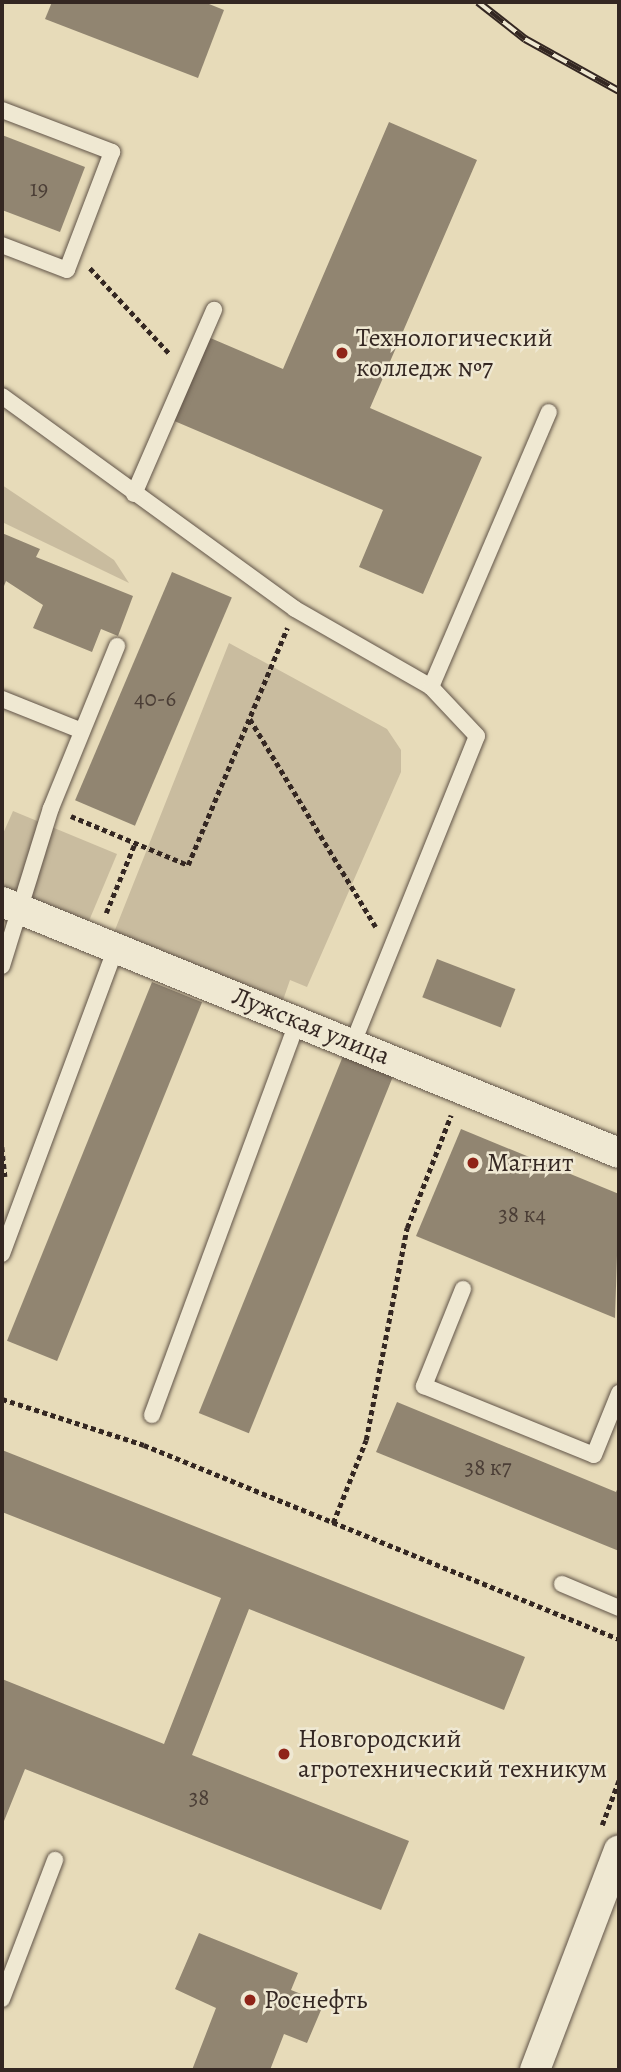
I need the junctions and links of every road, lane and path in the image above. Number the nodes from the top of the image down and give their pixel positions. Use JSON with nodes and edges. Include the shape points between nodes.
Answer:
{"nodes":[{"id":1,"x":2,"y":110,"type":"edge"},
{"id":2,"x":2,"y":245,"type":"edge"},
{"id":3,"x":84,"y":262,"type":"dead end"},
{"id":4,"x":214,"y":310,"type":"dead end"},
{"id":5,"x":187,"y":372,"type":"junction"},
{"id":6,"x":2,"y":396,"type":"edge"},
{"id":7,"x":549,"y":412,"type":"dead end"},
{"id":8,"x":134,"y":494,"type":"junction"},
{"id":9,"x":295,"y":610,"type":"junction"},
{"id":10,"x":117,"y":646,"type":"dead end"},
{"id":11,"x":430,"y":687,"type":"junction"},
{"id":12,"x":2,"y":699,"type":"edge"},
{"id":13,"x":249,"y":718,"type":"junction"},
{"id":14,"x":82,"y":732,"type":"junction"},
{"id":15,"x":51,"y":808,"type":"junction"},
{"id":16,"x":135,"y":843,"type":"junction"},
{"id":17,"x":10,"y":906,"type":"edge"},
{"id":18,"x":106,"y":943,"type":"junction"},
{"id":19,"x":390,"y":950,"type":"junction"},
{"id":20,"x":2,"y":965,"type":"edge"},
{"id":21,"x":298,"y":1021,"type":"junction"},
{"id":22,"x":353,"y":1043,"type":"junction"},
{"id":23,"x":461,"y":1088,"type":"junction"},
{"id":24,"x":619,"y":1153,"type":"edge"},
{"id":25,"x":2,"y":1254,"type":"edge"},
{"id":26,"x":463,"y":1289,"type":"dead end"},
{"id":27,"x":619,"y":1392,"type":"edge"},
{"id":28,"x":2,"y":1399,"type":"edge"},
{"id":29,"x":152,"y":1415,"type":"dead end"},
{"id":30,"x":333,"y":1523,"type":"junction"},
{"id":31,"x":562,"y":1584,"type":"dead end"},
{"id":32,"x":619,"y":1608,"type":"edge"},
{"id":33,"x":619,"y":1639,"type":"edge"},
{"id":34,"x":619,"y":1850,"type":"edge"},
{"id":35,"x":55,"y":1860,"type":"dead end"},
{"id":36,"x":2,"y":1999,"type":"edge"},
{"id":37,"x":535,"y":2070,"type":"edge"}],
"edges":[{"from":1,"to":2,"type":"lane","via":[[112,152],[67,270]]},
{"from":3,"to":5,"type":"path"},
{"from":4,"to":5,"type":"lane"},
{"from":5,"to":8,"type":"lane"},
{"from":6,"to":8,"type":"lane"},
{"from":7,"to":11,"type":"lane"},
{"from":8,"to":9,"type":"lane"},
{"from":9,"to":11,"type":"lane"},
{"from":9,"to":13,"type":"path"},
{"from":10,"to":14,"type":"lane"},
{"from":11,"to":19,"type":"lane","via":[[477,736]]},
{"from":12,"to":14,"type":"lane"},
{"from":13,"to":16,"type":"path","via":[[188,865]]},
{"from":13,"to":19,"type":"path"},
{"from":14,"to":15,"type":"lane"},
{"from":15,"to":16,"type":"path"},
{"from":15,"to":17,"type":"lane"},
{"from":16,"to":18,"type":"path"},
{"from":17,"to":18,"type":"street","name":"Лужская улица"},
{"from":17,"to":20,"type":"lane"},
{"from":18,"to":21,"type":"street","name":"Лужская улица"},
{"from":18,"to":25,"type":"lane"},
{"from":19,"to":22,"type":"lane"},
{"from":21,"to":22,"type":"street","name":"Лужская улица"},
{"from":21,"to":29,"type":"lane"},
{"from":22,"to":23,"type":"street","name":"Лужская улица"},
{"from":23,"to":24,"type":"street","name":"Лужская улица"},
{"from":23,"to":30,"type":"path","via":[[407,1228],[366,1440]]},
{"from":26,"to":27,"type":"lane","via":[[424,1386],[594,1455]]},
{"from":28,"to":30,"type":"path","via":[[145,1445]]},
{"from":30,"to":33,"type":"path"},
{"from":31,"to":32,"type":"lane"},
{"from":34,"to":37,"type":"street"},
{"from":35,"to":36,"type":"lane"}]}
